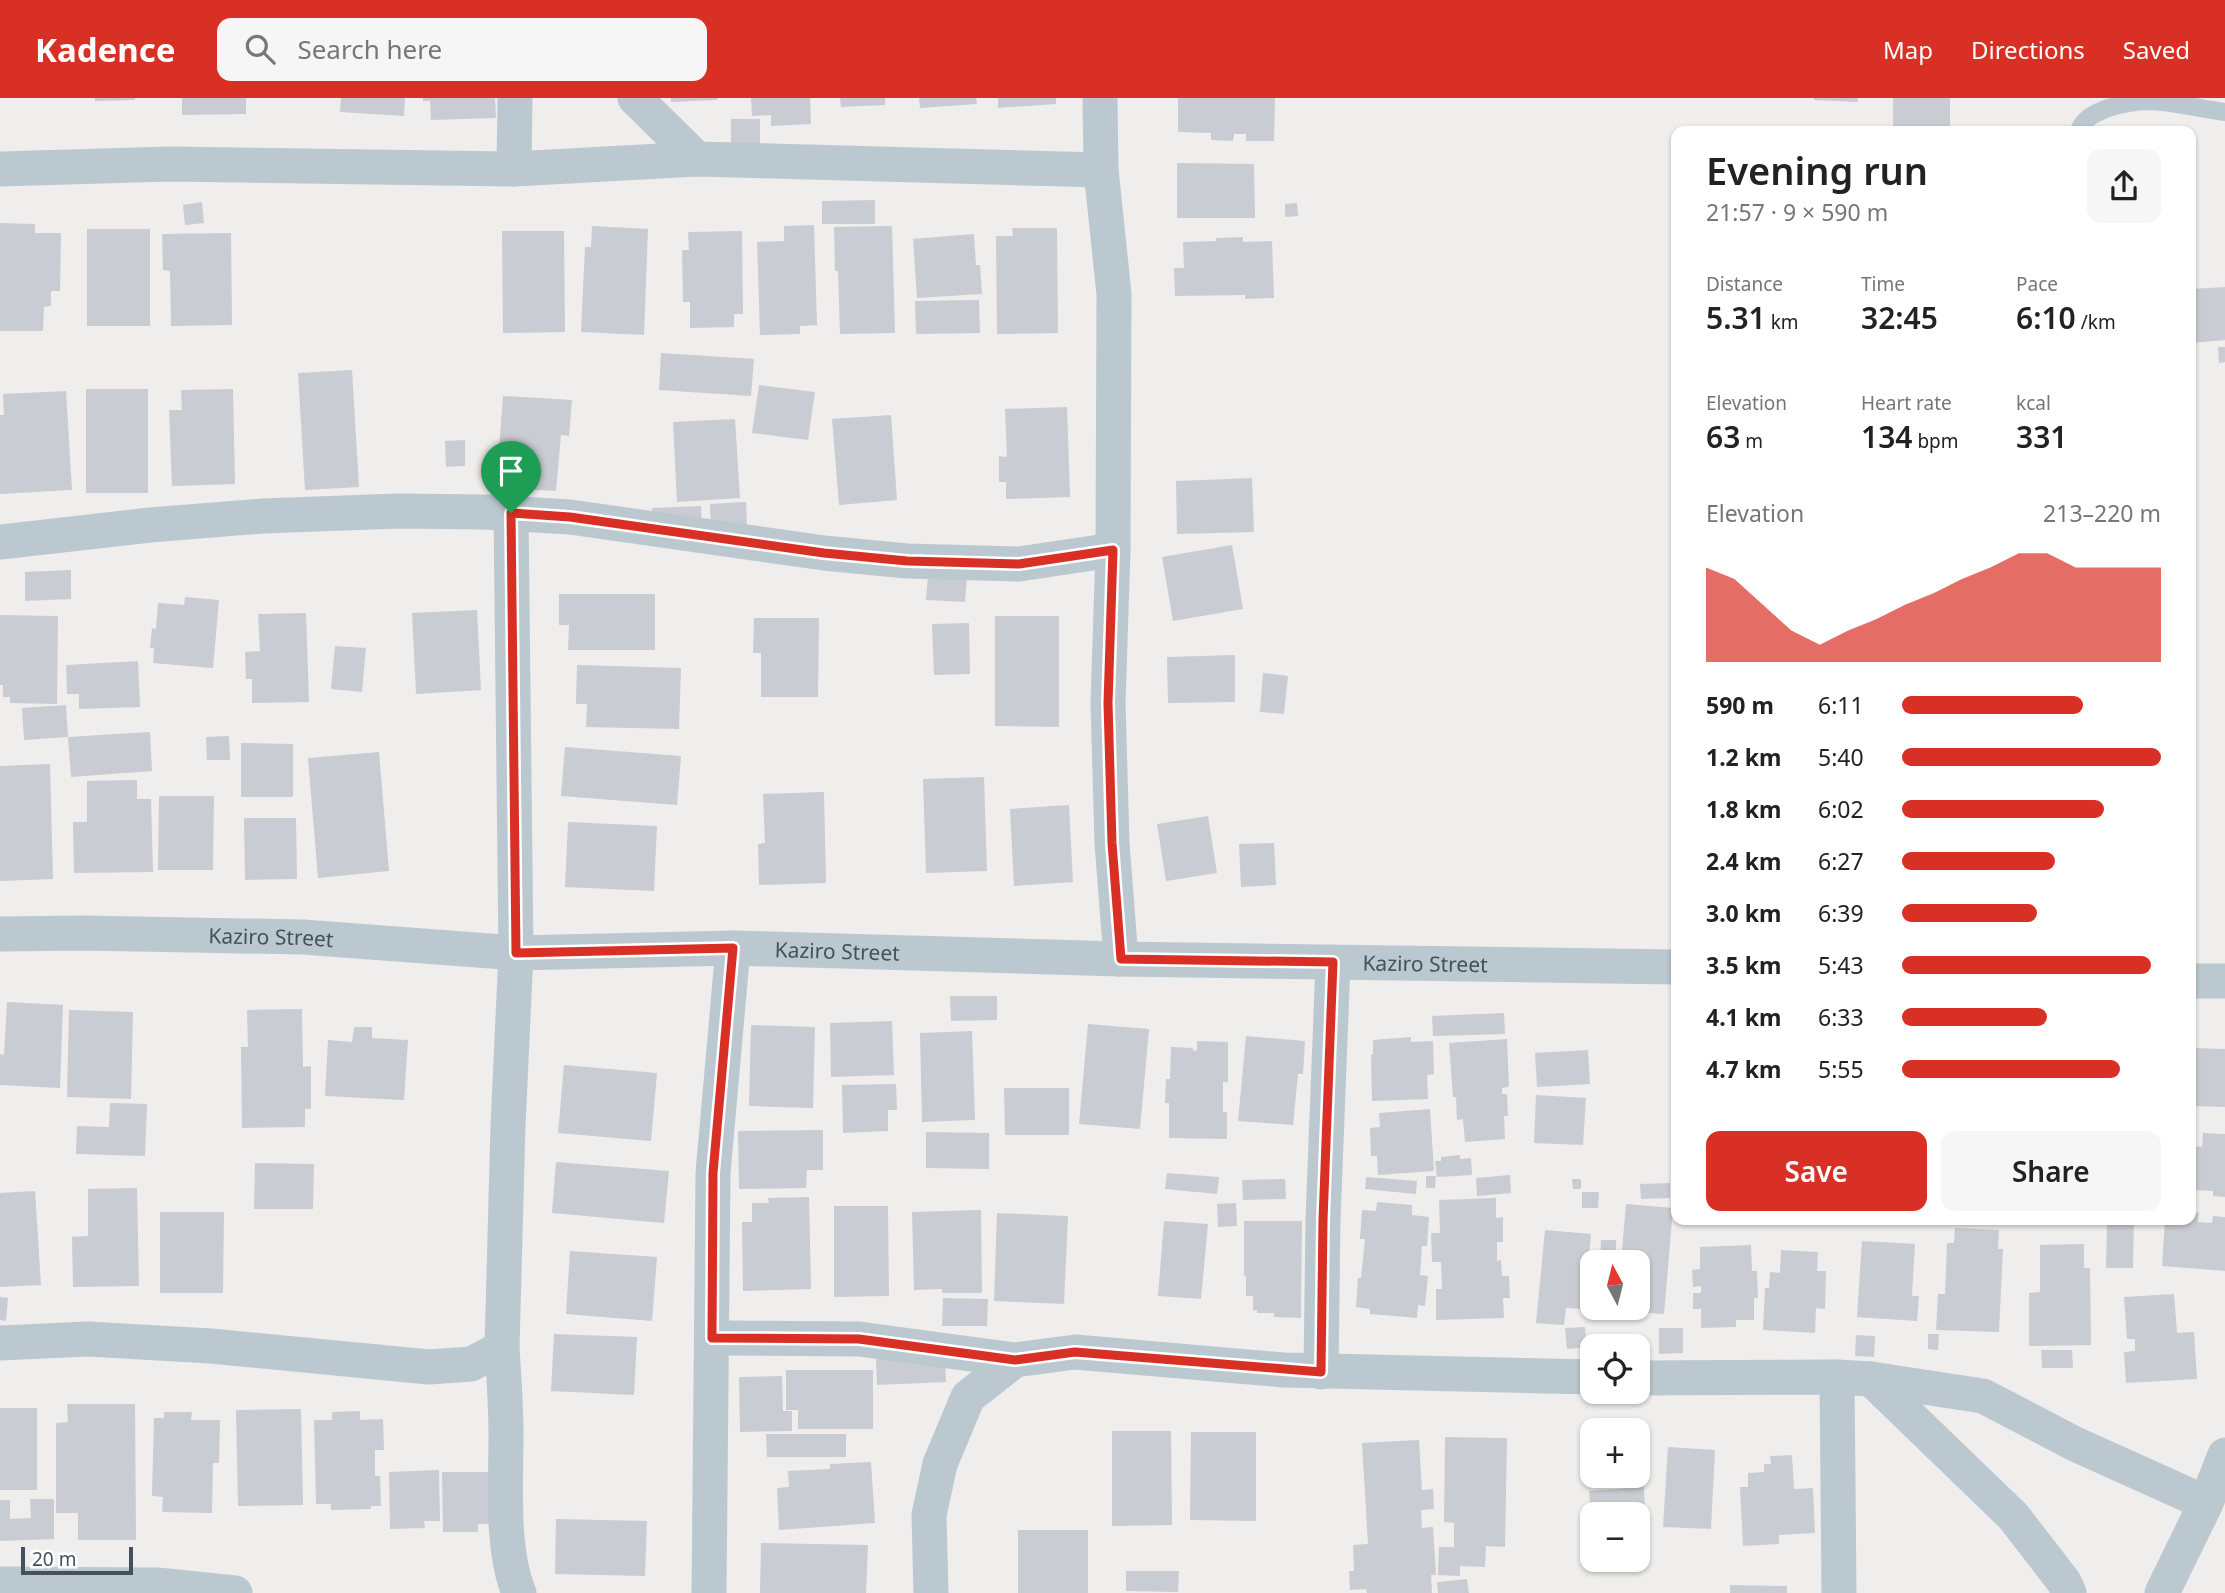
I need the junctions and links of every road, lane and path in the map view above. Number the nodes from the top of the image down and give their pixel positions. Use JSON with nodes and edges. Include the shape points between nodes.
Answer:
{"nodes":[{"id":1,"x":515,"y":98,"type":"edge"},
{"id":2,"x":635,"y":98,"type":"edge"},
{"id":3,"x":1100,"y":98,"type":"edge"},
{"id":4,"x":2225,"y":112,"type":"edge"},
{"id":5,"x":2081,"y":126,"type":"edge"},
{"id":6,"x":697,"y":159,"type":"junction"},
{"id":7,"x":0,"y":169,"type":"edge"},
{"id":8,"x":514,"y":169,"type":"junction"},
{"id":9,"x":1101,"y":170,"type":"junction"},
{"id":10,"x":511,"y":513,"type":"junction"},
{"id":11,"x":0,"y":542,"type":"edge"},
{"id":12,"x":1113,"y":550,"type":"junction"},
{"id":13,"x":0,"y":934,"type":"edge"},
{"id":14,"x":733,"y":948,"type":"junction"},
{"id":15,"x":516,"y":953,"type":"junction"},
{"id":16,"x":1121,"y":959,"type":"junction"},
{"id":17,"x":1333,"y":962,"type":"junction"},
{"id":18,"x":1671,"y":967,"type":"edge"},
{"id":19,"x":2196,"y":981,"type":"edge"},
{"id":20,"x":2225,"y":981,"type":"edge"},
{"id":21,"x":712,"y":1338,"type":"junction"},
{"id":22,"x":0,"y":1343,"type":"edge"},
{"id":23,"x":502,"y":1348,"type":"junction"},
{"id":24,"x":1015,"y":1360,"type":"junction"},
{"id":25,"x":1321,"y":1372,"type":"junction"},
{"id":26,"x":1580,"y":1377,"type":"edge"},
{"id":27,"x":1650,"y":1378,"type":"edge"},
{"id":28,"x":1854,"y":1378,"type":"junction"},
{"id":29,"x":2225,"y":1455,"type":"edge"},
{"id":30,"x":2206,"y":1503,"type":"junction"},
{"id":31,"x":0,"y":1584,"type":"edge"},
{"id":32,"x":234,"y":1593,"type":"edge"},
{"id":33,"x":519,"y":1593,"type":"edge"},
{"id":34,"x":709,"y":1593,"type":"edge"},
{"id":35,"x":931,"y":1593,"type":"edge"},
{"id":36,"x":1839,"y":1593,"type":"edge"},
{"id":37,"x":2069,"y":1593,"type":"edge"},
{"id":38,"x":2162,"y":1593,"type":"edge"}],
"edges":[{"from":1,"to":8,"type":"street"},
{"from":2,"to":6,"type":"street"},
{"from":3,"to":9,"type":"street"},
{"from":4,"to":5,"type":"lane","via":[[2147,102],[2103,109]]},
{"from":6,"to":8,"type":"street"},
{"from":6,"to":9,"type":"street"},
{"from":7,"to":8,"type":"street","via":[[183,164]]},
{"from":9,"to":12,"type":"street","via":[[1114,295]]},
{"from":10,"to":11,"type":"street","via":[[263,516]]},
{"from":10,"to":12,"type":"street","via":[[907,561],[1019,564]]},
{"from":10,"to":15,"type":"street"},
{"from":12,"to":16,"type":"street","via":[[1108,703]]},
{"from":13,"to":15,"type":"street","name":"Kaziro Street","via":[[303,937]]},
{"from":14,"to":15,"type":"street","name":"Kaziro Street"},
{"from":14,"to":16,"type":"street","name":"Kaziro Street"},
{"from":14,"to":21,"type":"street","via":[[713,1173]]},
{"from":15,"to":23,"type":"street"},
{"from":16,"to":17,"type":"street","name":"Kaziro Street"},
{"from":17,"to":18,"type":"street","name":"Kaziro Street"},
{"from":17,"to":25,"type":"street"},
{"from":19,"to":20,"type":"street"},
{"from":21,"to":24,"type":"street","via":[[859,1339]]},
{"from":21,"to":34,"type":"street"},
{"from":22,"to":23,"type":"street","via":[[88,1339],[429,1367],[471,1364]]},
{"from":23,"to":33,"type":"street","via":[[507,1535]]},
{"from":24,"to":25,"type":"street","via":[[1075,1352]]},
{"from":24,"to":35,"type":"street","via":[[968,1397],[940,1464],[929,1515]]},
{"from":25,"to":26,"type":"street"},
{"from":27,"to":28,"type":"street"},
{"from":28,"to":30,"type":"street","via":[[1983,1396]]},
{"from":28,"to":36,"type":"street"},
{"from":28,"to":37,"type":"street","via":[[2013,1516]]},
{"from":29,"to":30,"type":"street"},
{"from":30,"to":38,"type":"street"},
{"from":31,"to":32,"type":"street","via":[[157,1585]]}]}
